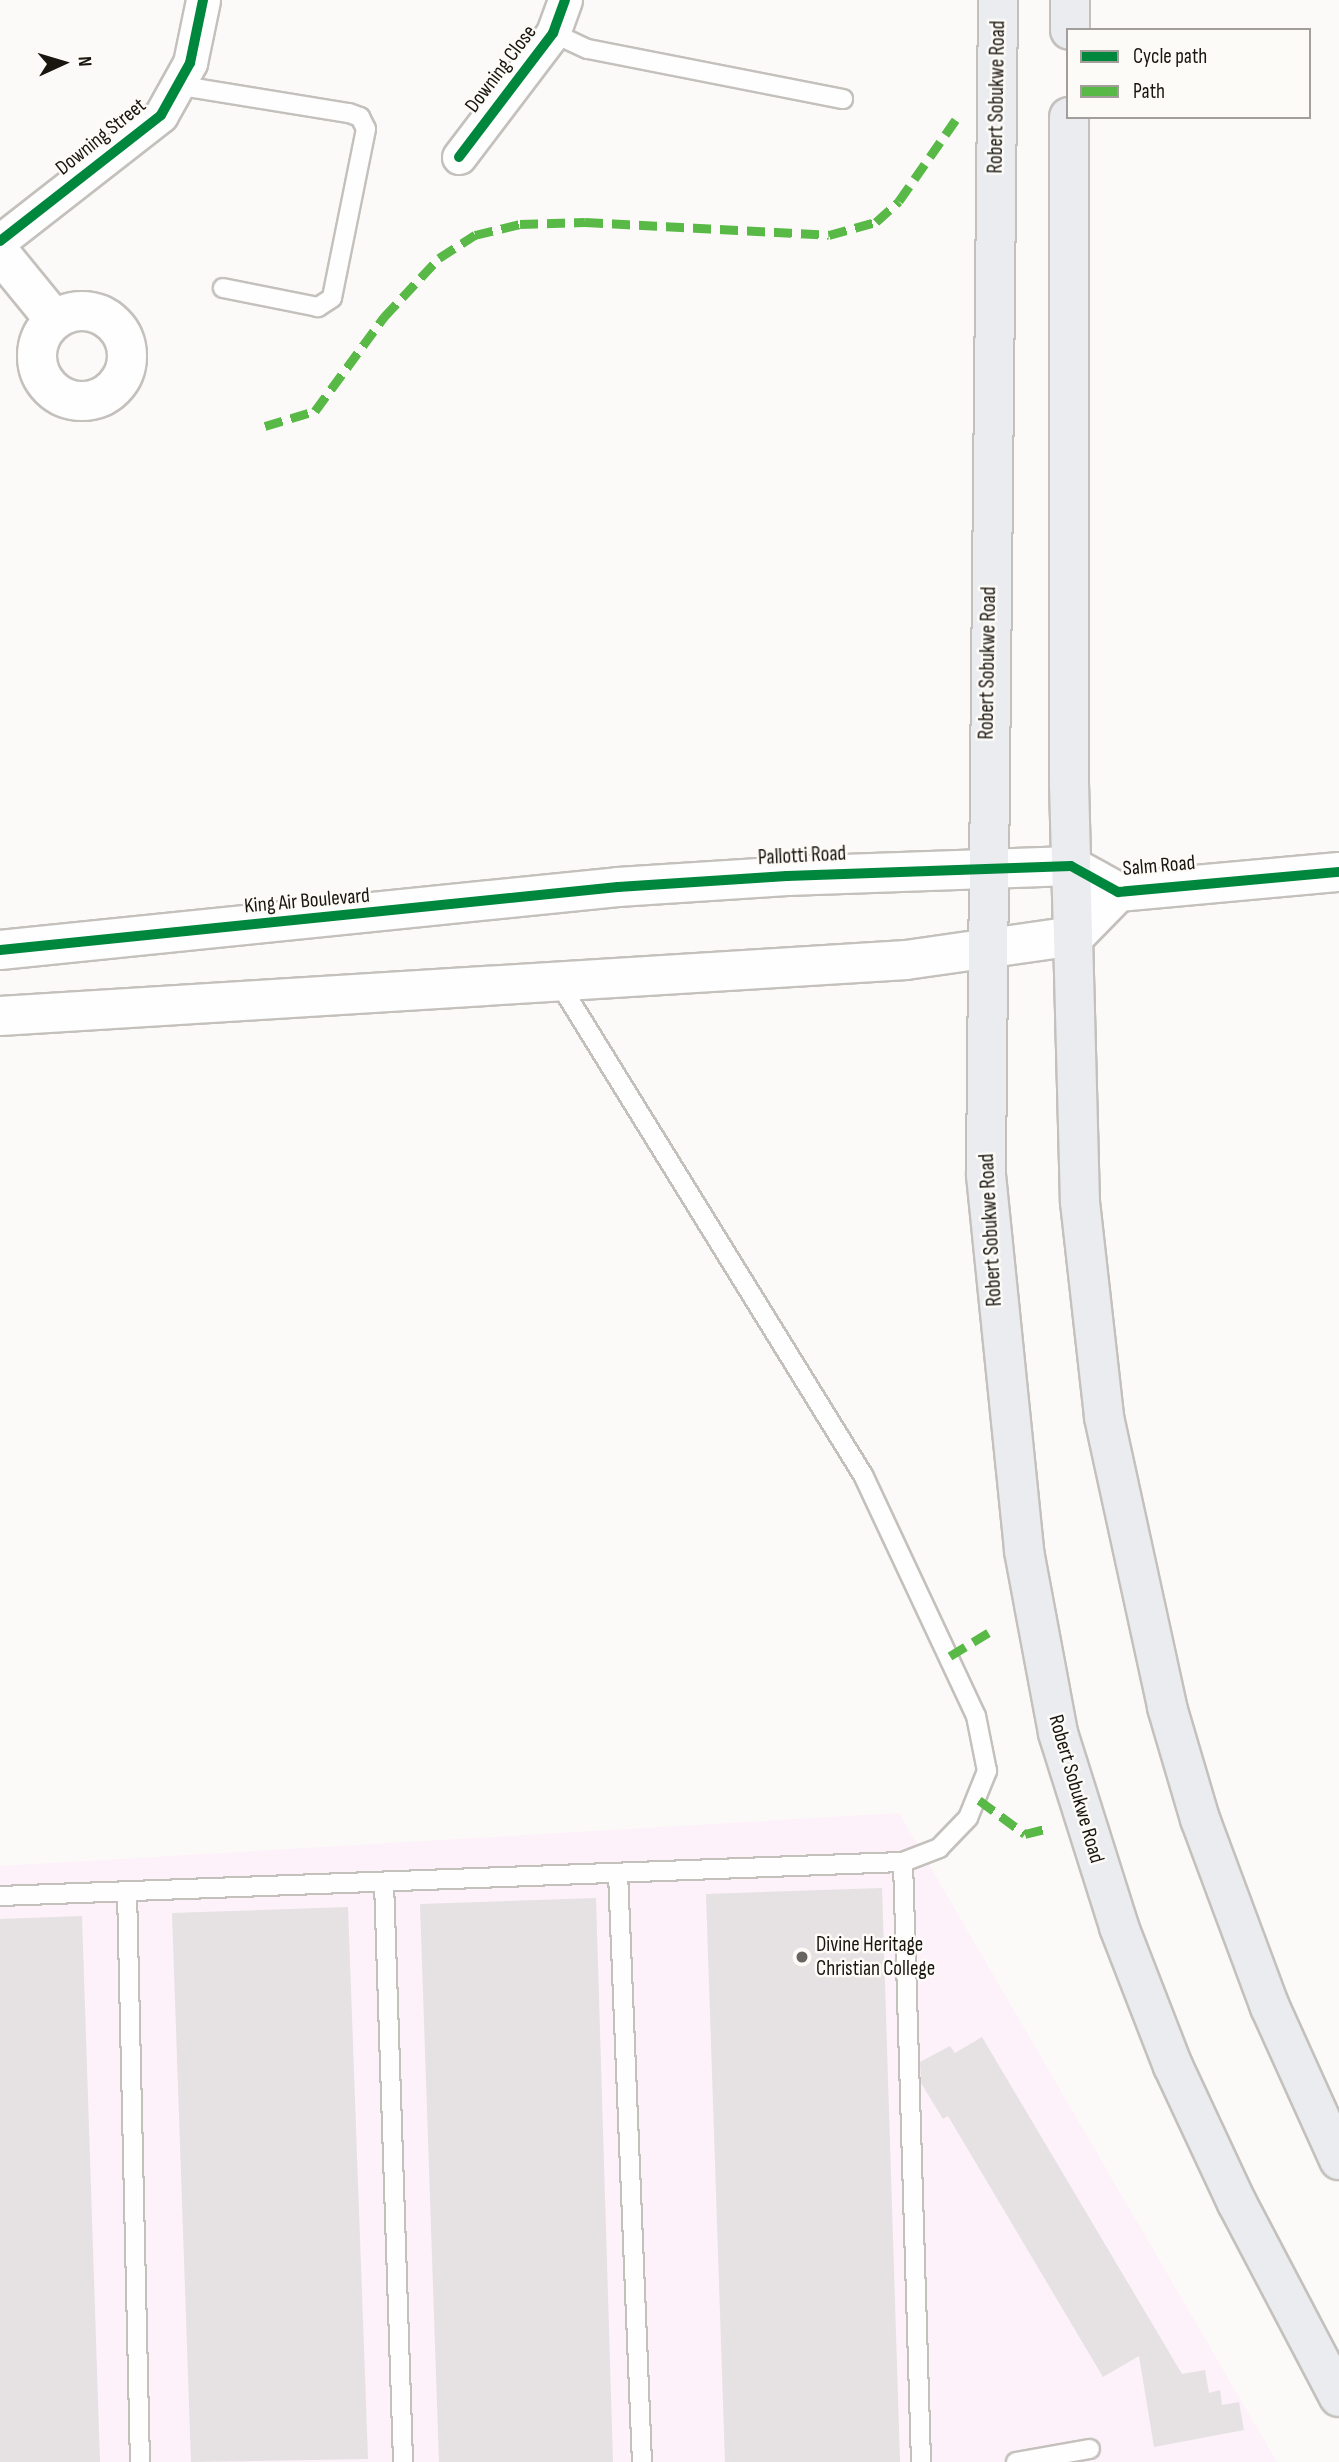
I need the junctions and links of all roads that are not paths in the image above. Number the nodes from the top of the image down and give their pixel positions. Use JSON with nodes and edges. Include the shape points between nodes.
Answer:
{"nodes":[{"id":1,"x":203,"y":0,"type":"edge"},
{"id":2,"x":565,"y":0,"type":"edge"},
{"id":3,"x":998,"y":0,"type":"edge"},
{"id":4,"x":1070,"y":0,"type":"edge"},
{"id":5,"x":1070,"y":28,"type":"edge"},
{"id":6,"x":553,"y":33,"type":"junction"},
{"id":7,"x":182,"y":86,"type":"junction"},
{"id":8,"x":843,"y":99,"type":"dead end"},
{"id":9,"x":1069,"y":119,"type":"edge"},
{"id":10,"x":459,"y":158,"type":"dead end"},
{"id":11,"x":0,"y":242,"type":"edge"},
{"id":12,"x":0,"y":253,"type":"edge"},
{"id":13,"x":223,"y":288,"type":"dead end"},
{"id":14,"x":52,"y":318,"type":"dead end"},
{"id":15,"x":1071,"y":866,"type":"junction"},
{"id":16,"x":988,"y":870,"type":"junction"},
{"id":17,"x":1339,"y":872,"type":"edge"},
{"id":18,"x":618,"y":887,"type":"joint"},
{"id":19,"x":1118,"y":892,"type":"junction"},
{"id":20,"x":1075,"y":936,"type":"junction"},
{"id":21,"x":986,"y":948,"type":"junction"},
{"id":22,"x":0,"y":950,"type":"edge"},
{"id":23,"x":559,"y":983,"type":"junction"},
{"id":24,"x":0,"y":1016,"type":"edge"},
{"id":25,"x":903,"y":1863,"type":"junction"},
{"id":26,"x":618,"y":1873,"type":"junction"},
{"id":27,"x":384,"y":1882,"type":"junction"},
{"id":28,"x":127,"y":1891,"type":"junction"},
{"id":29,"x":0,"y":1896,"type":"edge"},
{"id":30,"x":1339,"y":2160,"type":"edge"},
{"id":31,"x":1339,"y":2397,"type":"edge"},
{"id":32,"x":1090,"y":2449,"type":"dead end"},
{"id":33,"x":140,"y":2462,"type":"edge"},
{"id":34,"x":402,"y":2462,"type":"edge"},
{"id":35,"x":642,"y":2462,"type":"edge"},
{"id":36,"x":921,"y":2462,"type":"edge"},
{"id":37,"x":1016,"y":2462,"type":"edge"}],
"edges":[{"from":1,"to":7,"type":"street","name":"Downing Street"},
{"from":2,"to":6,"type":"street","name":"Downing Close"},
{"from":3,"to":16,"type":"main road","name":"Robert Sobukwe Road"},
{"from":4,"to":5,"type":"main road"},
{"from":6,"to":8,"type":"lane","via":[[588,49]]},
{"from":6,"to":10,"type":"street","name":"Downing Close"},
{"from":7,"to":11,"type":"street","name":"Downing Street","via":[[161,115]]},
{"from":7,"to":13,"type":"lane","via":[[349,113],[360,117],[366,129],[331,298],[317,307]]},
{"from":9,"to":15,"type":"main road"},
{"from":12,"to":14,"type":"street"},
{"from":15,"to":16,"type":"street"},
{"from":15,"to":19,"type":"street","name":"Salm Road"},
{"from":15,"to":20,"type":"main road"},
{"from":16,"to":18,"type":"street","name":"Pallotti Road"},
{"from":16,"to":21,"type":"main road","name":"Robert Sobukwe Road"},
{"from":17,"to":19,"type":"street","name":"Salm Road"},
{"from":18,"to":22,"type":"street","name":"King Air Boulevard"},
{"from":19,"to":20,"type":"street","name":"Salm Road"},
{"from":20,"to":21,"type":"street"},
{"from":20,"to":30,"type":"main road","via":[[1080,1202],[1104,1417],[1135,1571],[1200,1819],[1270,2007]]},
{"from":21,"to":23,"type":"street","via":[[906,960]]},
{"from":21,"to":31,"type":"main road","name":"Robert Sobukwe Road","via":[[986,1175],[995,1306],[1024,1551],[1058,1733],[1119,1927],[1173,2066],[1237,2203]]},
{"from":23,"to":24,"type":"street"},
{"from":23,"to":25,"type":"lane","via":[[863,1475],[976,1716],[986,1771],[979,1800],[939,1848]]},
{"from":25,"to":26,"type":"lane"},
{"from":25,"to":36,"type":"lane"},
{"from":26,"to":27,"type":"lane"},
{"from":26,"to":35,"type":"lane"},
{"from":27,"to":28,"type":"lane"},
{"from":27,"to":34,"type":"lane"},
{"from":28,"to":29,"type":"lane"},
{"from":28,"to":33,"type":"lane"},
{"from":32,"to":37,"type":"lane"}]}
